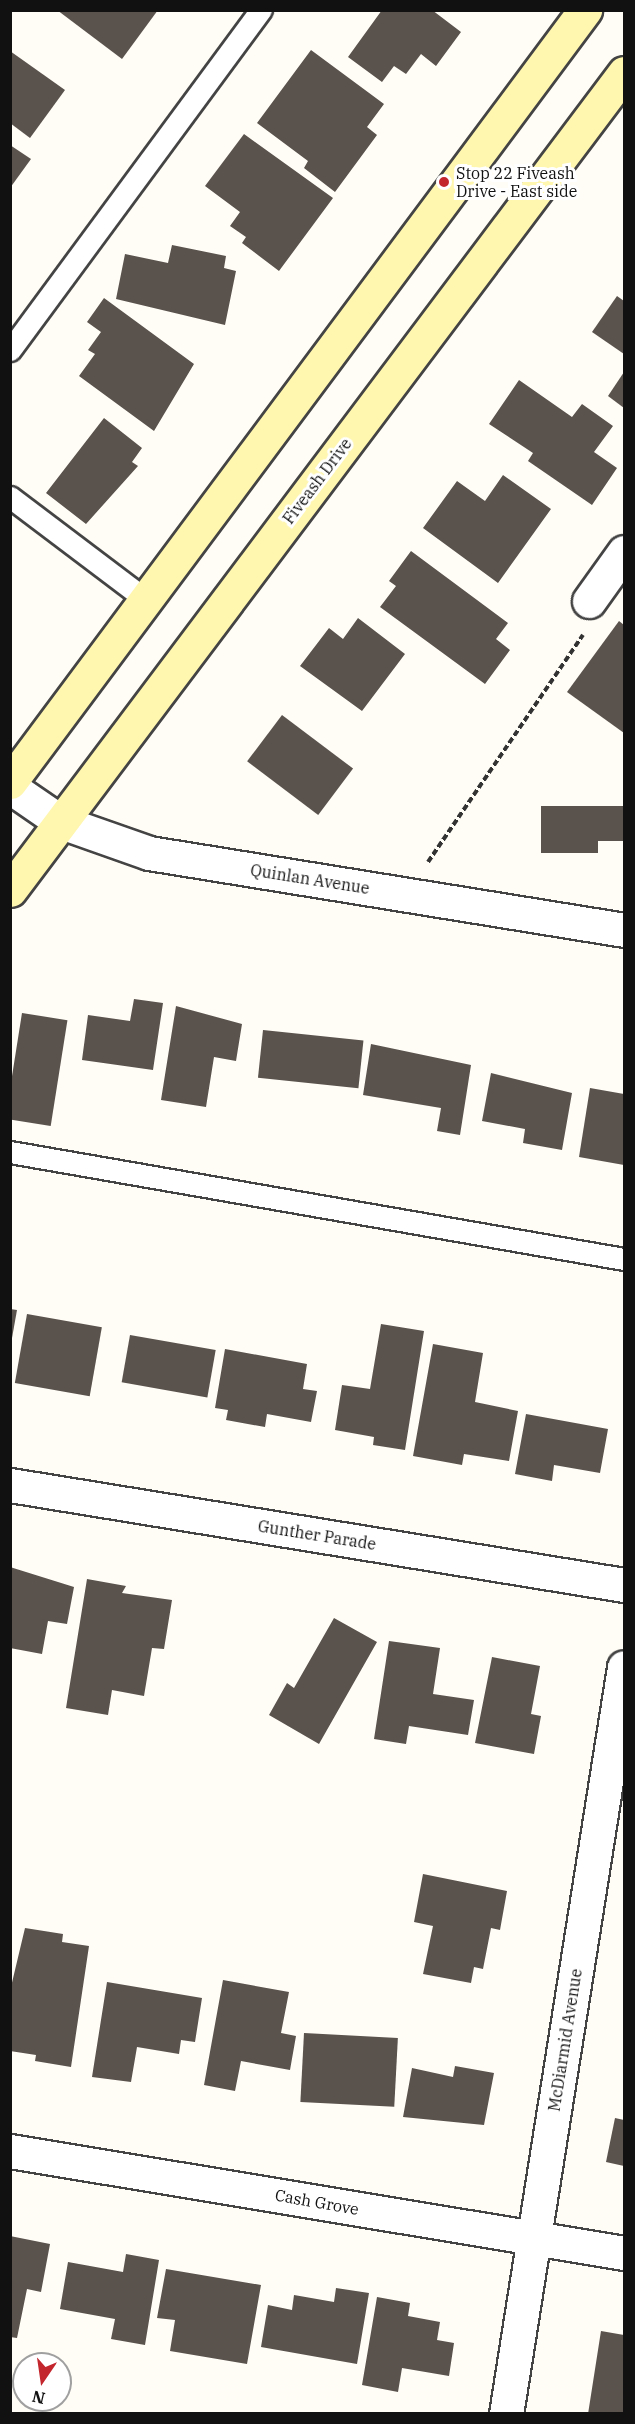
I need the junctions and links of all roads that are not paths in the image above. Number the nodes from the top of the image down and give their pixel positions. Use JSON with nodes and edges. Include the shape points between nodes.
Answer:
{"nodes":[{"id":1,"x":261,"y":10,"type":"edge"},
{"id":2,"x":585,"y":10,"type":"edge"},
{"id":3,"x":624,"y":73,"type":"edge"},
{"id":4,"x":10,"y":350,"type":"edge"},
{"id":5,"x":10,"y":497,"type":"edge"},
{"id":6,"x":624,"y":552,"type":"edge"},
{"id":7,"x":146,"y":600,"type":"junction"},
{"id":8,"x":589,"y":601,"type":"road end"},
{"id":9,"x":10,"y":782,"type":"edge"},
{"id":10,"x":10,"y":787,"type":"edge"},
{"id":11,"x":61,"y":822,"type":"junction"},
{"id":12,"x":10,"y":890,"type":"edge"},
{"id":13,"x":624,"y":930,"type":"edge"},
{"id":14,"x":10,"y":1152,"type":"edge"},
{"id":15,"x":624,"y":1259,"type":"edge"},
{"id":16,"x":10,"y":1485,"type":"edge"},
{"id":17,"x":624,"y":1585,"type":"edge"},
{"id":18,"x":624,"y":1667,"type":"edge"},
{"id":19,"x":10,"y":2151,"type":"edge"},
{"id":20,"x":534,"y":2239,"type":"junction"},
{"id":21,"x":624,"y":2253,"type":"edge"},
{"id":22,"x":506,"y":2414,"type":"edge"}],
"edges":[{"from":1,"to":4,"type":"lane"},
{"from":2,"to":7,"type":"main road"},
{"from":3,"to":11,"type":"main road","name":"Fiveash Drive"},
{"from":5,"to":7,"type":"lane"},
{"from":6,"to":8,"type":"street"},
{"from":7,"to":9,"type":"main road"},
{"from":10,"to":11,"type":"street","name":"Quinlan Avenue"},
{"from":11,"to":12,"type":"main road","name":"Fiveash Drive"},
{"from":11,"to":13,"type":"street","name":"Quinlan Avenue","via":[[149,853]]},
{"from":14,"to":15,"type":"lane"},
{"from":16,"to":17,"type":"street","name":"Gunther Parade"},
{"from":18,"to":20,"type":"street","name":"McDiarmid Avenue"},
{"from":19,"to":20,"type":"street","name":"Cash Grove"},
{"from":20,"to":21,"type":"street","name":"Cash Grove"},
{"from":20,"to":22,"type":"street","name":"McDiarmid Avenue"}]}
